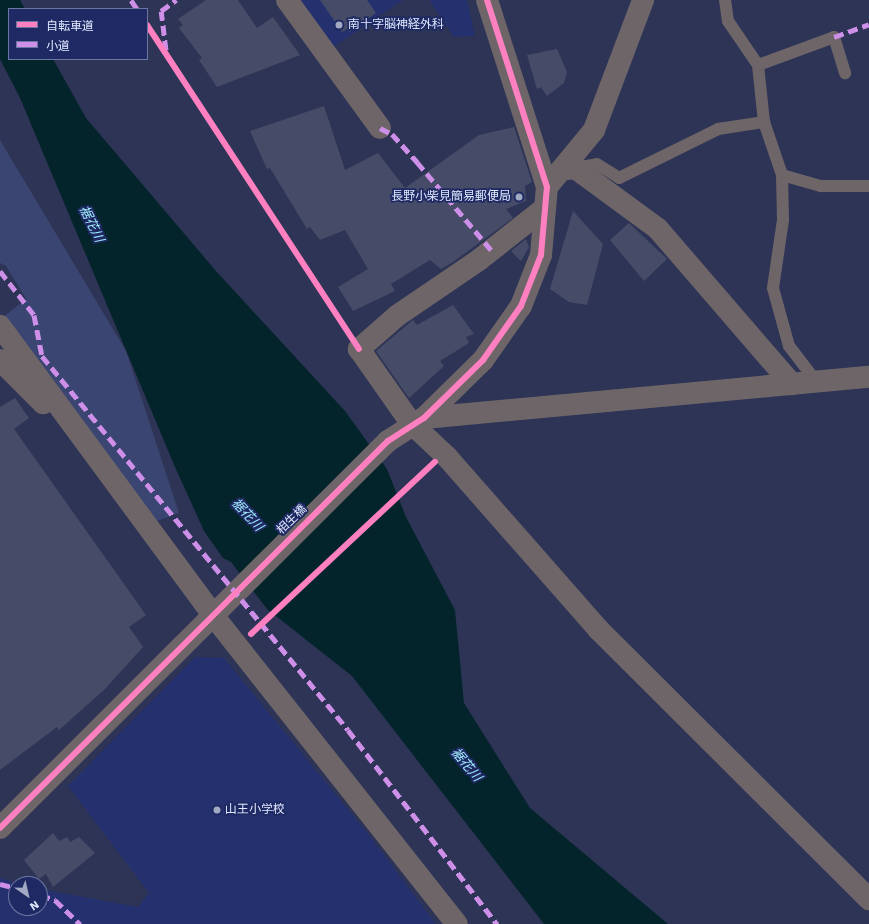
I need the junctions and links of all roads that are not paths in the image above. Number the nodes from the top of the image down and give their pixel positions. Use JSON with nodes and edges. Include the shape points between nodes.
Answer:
{"nodes":[{"id":1,"x":287,"y":0,"type":"edge"},
{"id":2,"x":487,"y":0,"type":"edge"},
{"id":3,"x":643,"y":0,"type":"edge"},
{"id":4,"x":725,"y":0,"type":"edge"},
{"id":5,"x":758,"y":65,"type":"junction"},
{"id":6,"x":845,"y":74,"type":"dead end"},
{"id":7,"x":764,"y":122,"type":"junction"},
{"id":8,"x":380,"y":128,"type":"dead end"},
{"id":9,"x":568,"y":169,"type":"junction"},
{"id":10,"x":782,"y":175,"type":"junction"},
{"id":11,"x":869,"y":186,"type":"edge"},
{"id":12,"x":547,"y":187,"type":"junction"},
{"id":13,"x":545,"y":208,"type":"junction"},
{"id":14,"x":0,"y":326,"type":"edge"},
{"id":15,"x":0,"y":360,"type":"edge"},
{"id":16,"x":869,"y":377,"type":"edge"},
{"id":17,"x":816,"y":381,"type":"junction"},
{"id":18,"x":792,"y":384,"type":"junction"},
{"id":19,"x":418,"y":421,"type":"junction"},
{"id":20,"x":95,"y":455,"type":"junction"},
{"id":21,"x":212,"y":614,"type":"junction"},
{"id":22,"x":0,"y":828,"type":"edge"},
{"id":23,"x":869,"y":899,"type":"edge"},
{"id":24,"x":457,"y":924,"type":"edge"}],
"edges":[{"from":1,"to":8,"type":"street"},
{"from":2,"to":12,"type":"street"},
{"from":3,"to":9,"type":"street","via":[[594,130]]},
{"from":4,"to":5,"type":"lane","via":[[728,21]]},
{"from":5,"to":6,"type":"lane","via":[[834,37]]},
{"from":5,"to":7,"type":"lane"},
{"from":7,"to":9,"type":"lane","via":[[718,129],[619,178],[597,164]]},
{"from":7,"to":10,"type":"lane"},
{"from":9,"to":12,"type":"street"},
{"from":9,"to":18,"type":"street","via":[[658,229]]},
{"from":10,"to":11,"type":"lane","via":[[821,186]]},
{"from":10,"to":17,"type":"lane","via":[[783,220],[772,288],[789,346]]},
{"from":12,"to":13,"type":"street","name":"相生橋"},
{"from":13,"to":19,"type":"street","name":"相生橋","via":[[542,255],[521,306],[483,360]]},
{"from":13,"to":19,"type":"street","via":[[479,260],[398,315],[359,349]]},
{"from":14,"to":20,"type":"street"},
{"from":15,"to":20,"type":"street"},
{"from":16,"to":17,"type":"street"},
{"from":17,"to":18,"type":"street"},
{"from":18,"to":19,"type":"street"},
{"from":19,"to":21,"type":"street","name":"相生橋","via":[[388,441]]},
{"from":19,"to":23,"type":"street","via":[[598,629]]},
{"from":20,"to":21,"type":"street"},
{"from":21,"to":22,"type":"street","name":"相生橋"},
{"from":21,"to":24,"type":"street"}]}
